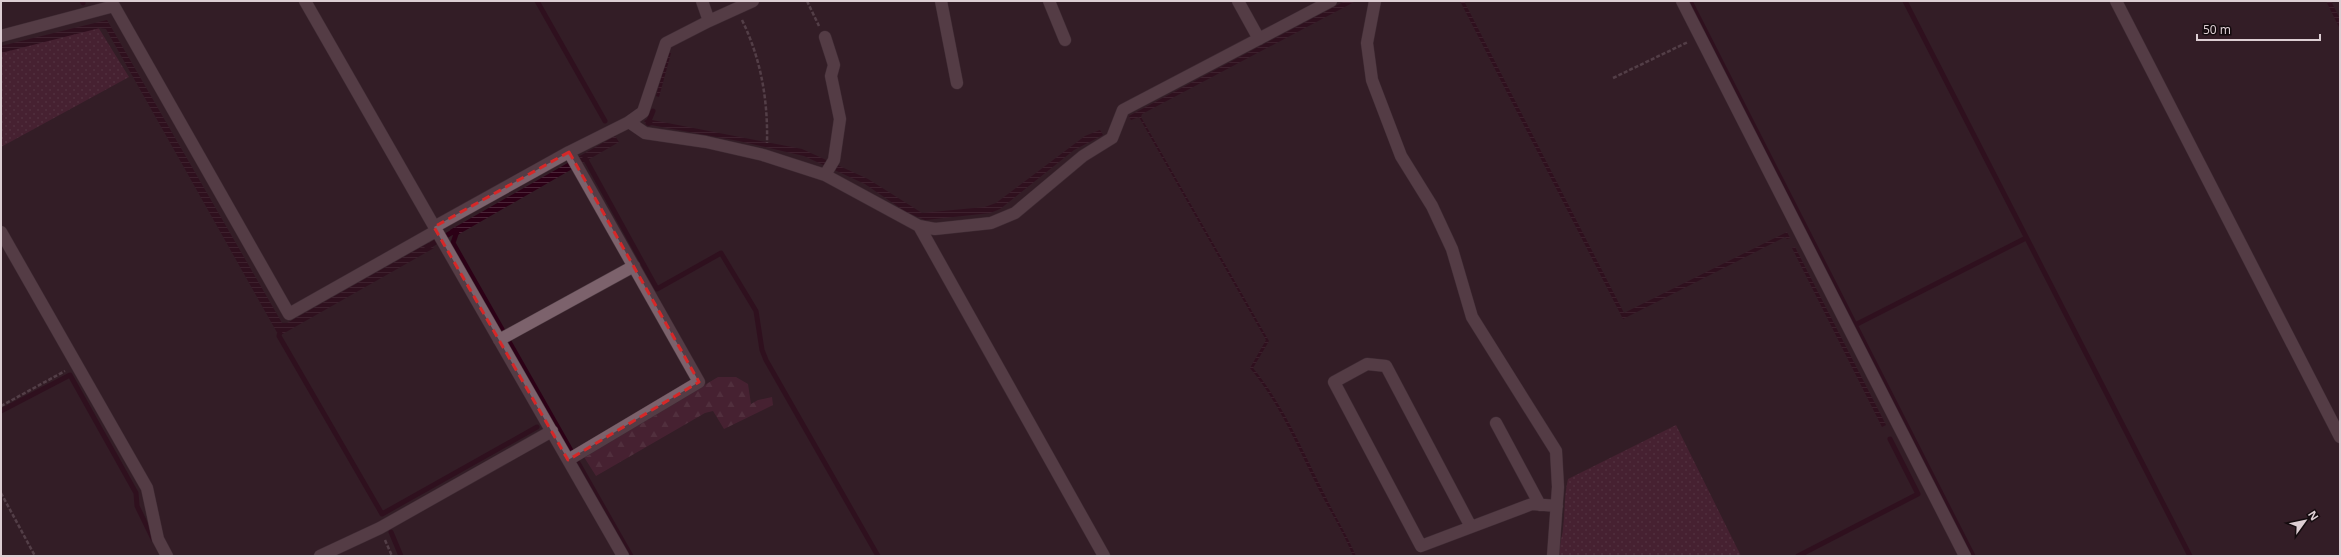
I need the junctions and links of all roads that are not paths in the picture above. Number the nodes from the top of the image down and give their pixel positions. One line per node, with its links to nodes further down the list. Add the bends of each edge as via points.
1 (305, 1): 21 (street)
2 (702, 1): 11 (street)
3 (753, 1): 11 (street)
4 (941, 1): 16 (street)
5 (1238, 1): 14 (street)
6 (1331, 1): 14 (street)
7 (1375, 1): 30 (street, via 1367,43 1372,80 1401,156 1432,206 1452,250 1472,317 1556,451)
8 (1682, 1): 37 (street)
9 (2116, 1): 27 (street)
10 (1049, 2): 15 (street)
11 (709, 21): 17 (street, via 666,43 643,112)
12 (1, 36): 21 (street, via 114,6 289,314)
13 (825, 37): 19 (street, via 834,66 831,76 840,119 834,160)
14 (1258, 39): 20 (street, via 1123,110 1112,138 1083,156 1015,213 991,223 935,229)
15 (1065, 40)
16 (957, 83)
17 (629, 122): 18 (street); 19 (street, via 645,133 706,142 767,156)
18 (569, 152): 21 (street); 23 (street)
19 (825, 175): 20 (street)
20 (919, 226): 35 (street)
21 (435, 229): 24 (street)
22 (1, 232): 32 (street, via 147,488 158,539)
23 (634, 266): 24 (street); 28 (street, via 699,382)
24 (499, 340): 26 (street)
25 (1496, 423): 29 (street)
26 (552, 431): 28 (street); 33 (street, via 380,528)
27 (2340, 437)
28 (568, 460): 34 (street)
29 (1540, 505): 30 (street); 31 (street, via 1532,504)
30 (1557, 506): 36 (street)
31 (1472, 527): 31 (street, via 1421,546 1334,382 1367,364 1386,366)
32 (167, 556)
33 (320, 556)
34 (623, 556)
35 (1104, 556)
36 (1552, 556)
37 (1965, 556)

